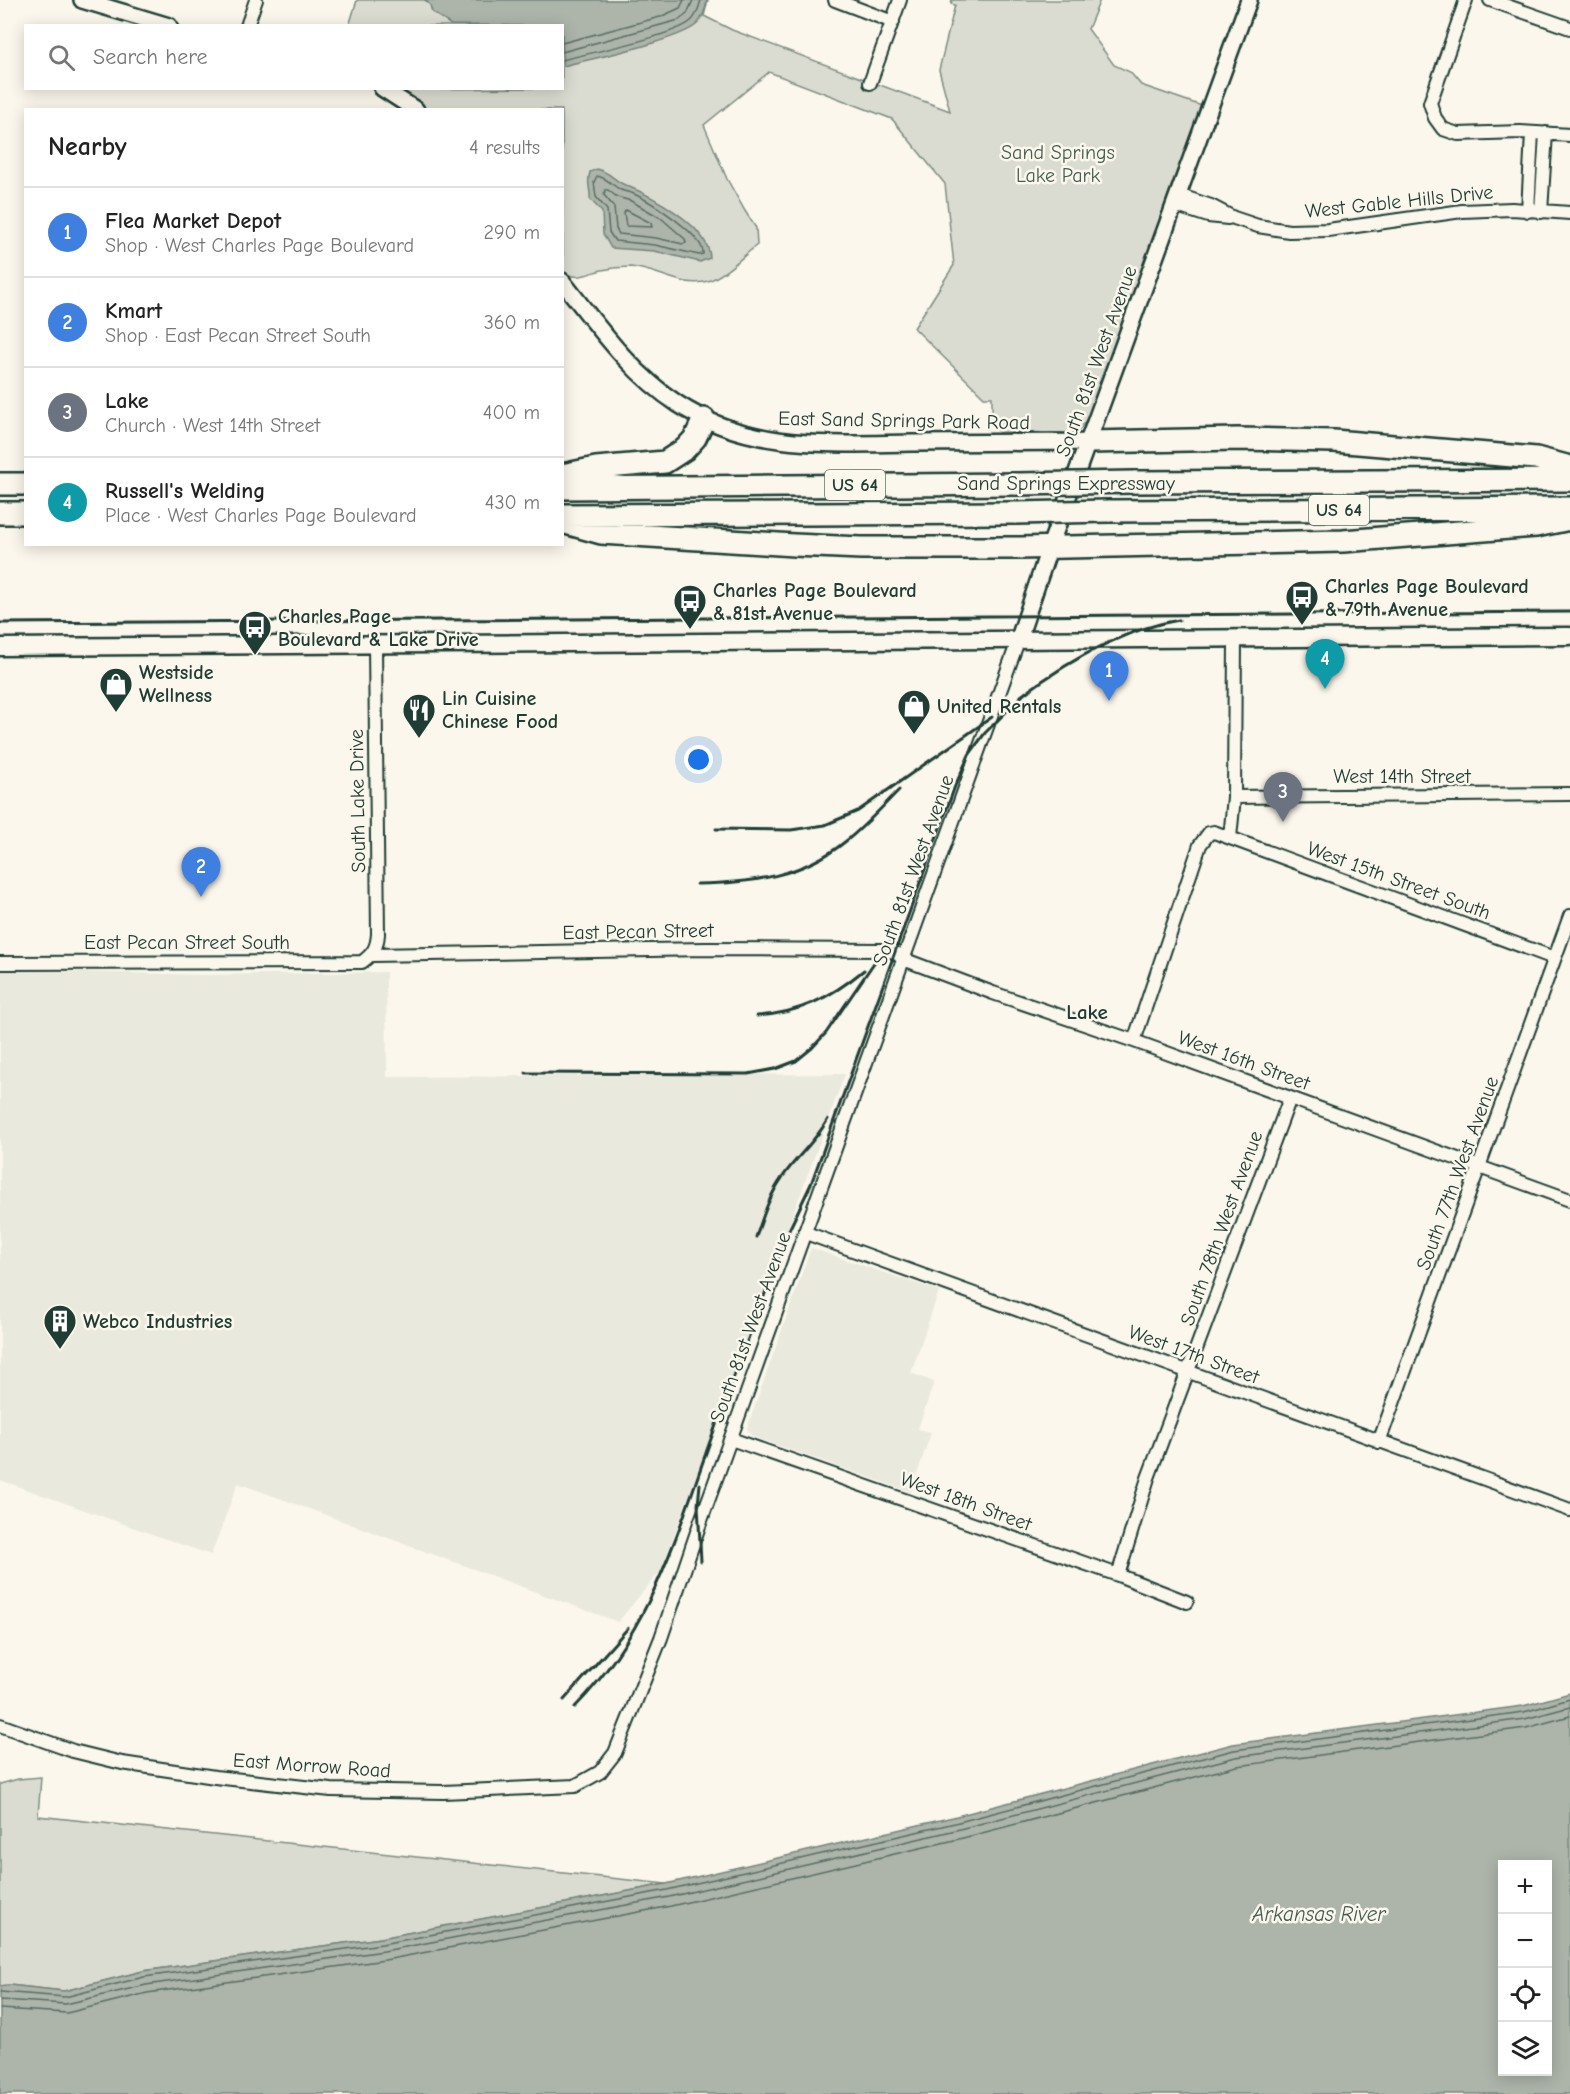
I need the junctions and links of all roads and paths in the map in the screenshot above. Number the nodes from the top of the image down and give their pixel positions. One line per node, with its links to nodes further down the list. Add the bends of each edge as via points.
1 (82, 0): 9 (street)
2 (256, 0): 10 (street)
3 (835, 0): 8 (street)
4 (900, 0): 8 (street)
5 (1249, 0): 18 (street, South 81st West Avenue)
6 (1466, 0): 15 (street, via 1430,103 1435,118 1443,129 1458,134)
7 (1490, 0): 11 (street)
8 (893, 22): 12 (street)
9 (162, 24)
10 (249, 24)
11 (1570, 28)
12 (870, 83)
13 (385, 90): 14 (street)
14 (413, 108)
15 (1526, 132): 16 (street); 19 (street)
16 (1546, 134): 17 (street); 20 (street)
17 (1566, 135)
18 (1176, 200): 19 (street, West Gable Hills Drive, via 1210,206 1258,226 1307,232 1462,211); 24 (street, South 81st West Avenue)
19 (1528, 211): 20 (street, West Gable Hills Drive)
20 (1541, 212): 21 (street, West Gable Hills Drive)
21 (1570, 213)
22 (564, 283): 23 (street, East Sand Springs Park Road, via 636,370 678,404)
23 (704, 419): 24 (street, East Sand Springs Park Road, via 738,432 793,443); 26 (highway, via 685,449 665,462)
24 (1090, 442): 25 (highway, via 1334,441 1536,458); 37 (street, South 81st West Avenue)
25 (1570, 467)
26 (564, 475)
27 (1570, 480): 30 (highway, Sand Springs Expressway / US 64, bridge)
28 (0, 484): 29 (highway)
29 (24, 484)
30 (564, 488)
31 (1570, 508): 34 (highway, Sand Springs Expressway / US 64, bridge)
32 (0, 513): 33 (highway)
33 (24, 513)
34 (564, 515)
35 (1570, 519): 37 (highway, via 1536,526 1343,541)
36 (564, 523): 37 (highway, via 601,533 794,545)
37 (1050, 546): 40 (street, South 81st West Avenue)
38 (1570, 636): 39 (main road)
39 (1235, 639): 40 (main road); 44 (street)
40 (1018, 641): 41 (main road); 49 (street, South 81st West Avenue)
41 (375, 645): 42 (main road); 47 (street, South Lake Drive, via 378,946)
42 (0, 647)
43 (1570, 795): 44 (street, West 14th Street)
44 (1234, 797): 45 (street)
45 (1230, 838): 48 (street, West 15th Street South); 51 (street, via 1209,833 1200,845)
46 (1570, 916): 48 (street, South 77th West Avenue)
47 (372, 955): 49 (street, East Pecan Street, via 884,950); 50 (street, East Pecan Street South, via 362,962)
48 (1554, 958): 53 (street, South 77th West Avenue)
49 (903, 959): 51 (street, West 16th Street); 55 (street, South 81st West Avenue)
50 (0, 963)
51 (1134, 1041): 52 (street, West 16th Street)
52 (1290, 1098): 53 (street, West 16th Street); 56 (street, South 78th West Avenue)
53 (1480, 1168): 54 (street, West 16th Street); 58 (street, South 77th West Avenue)
54 (1570, 1200)
55 (806, 1233): 56 (street, West 17th Street); 57 (street, South 81st West Avenue)
56 (1189, 1372): 58 (street, West 17th Street); 60 (street, South 78th West Avenue, via 1148,1478)
57 (731, 1439): 60 (street, West 18th Street); 63 (street, South 81st West Avenue, via 661,1638)
58 (1379, 1442): 59 (street, West 17th Street)
59 (1570, 1510)
60 (1118, 1575): 61 (street, West 18th Street)
61 (1187, 1602)
62 (0, 1725): 63 (street, East Morrow Road, via 73,1751 123,1763 331,1790 443,1792 575,1786 600,1772)
63 (615, 1753)

